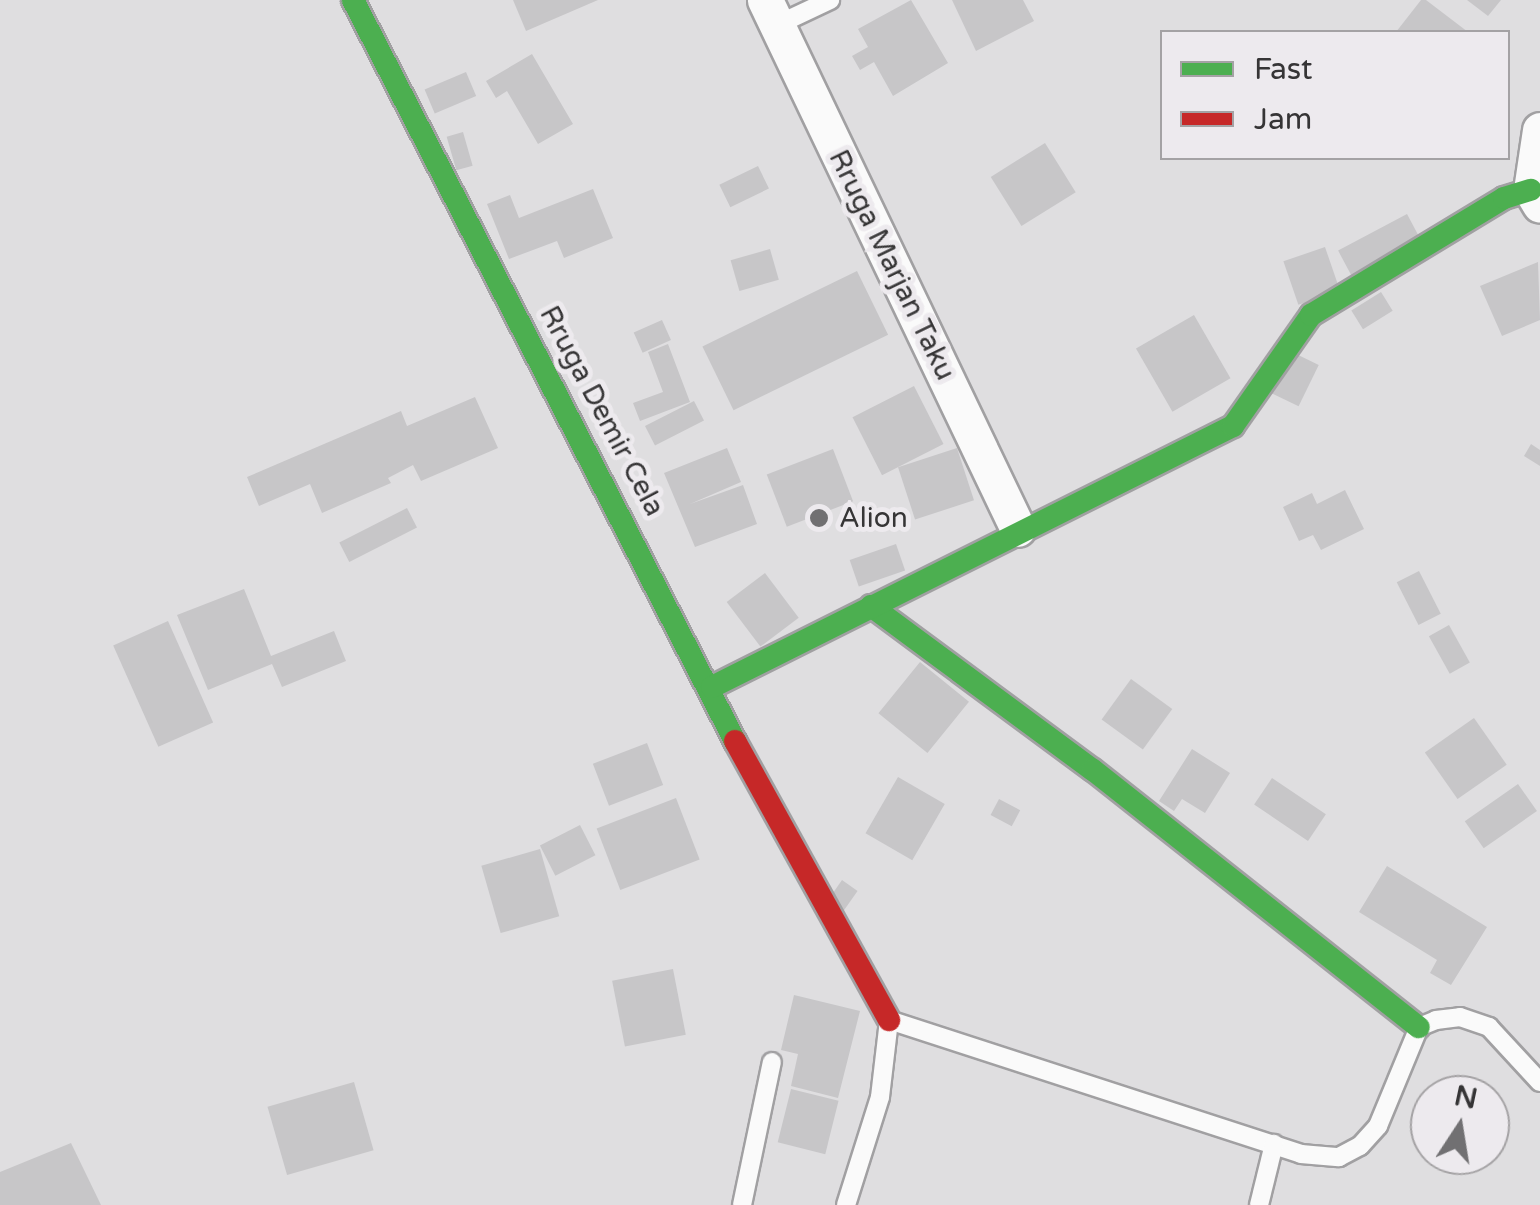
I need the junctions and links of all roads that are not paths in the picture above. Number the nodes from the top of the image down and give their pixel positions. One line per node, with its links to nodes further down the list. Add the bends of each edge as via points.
1 (353, 0): 8 (street, Rruga Demir Cela)
2 (830, 0): 3 (lane)
3 (771, 12): 6 (street, Rruga Marjan Taku)
4 (1540, 130): 5 (street)
5 (1535, 197): 6 (street, via 1504,198 1310,316 1233,426)
6 (1018, 529): 7 (street)
7 (871, 606): 8 (street); 10 (street, via 1093,770)
8 (712, 687): 9 (street, Rruga Demir Cela, via 792,852)
9 (888, 1020): 13 (lane); 15 (lane, via 880,1097)
10 (1418, 1027): 12 (lane, via 1460,1016 1490,1027); 13 (lane, via 1378,1126 1360,1146 1339,1157)
11 (772, 1062): 14 (lane)
12 (1540, 1082)
13 (1274, 1144): 16 (lane)
14 (742, 1205)
15 (846, 1205)
16 (1259, 1205)

